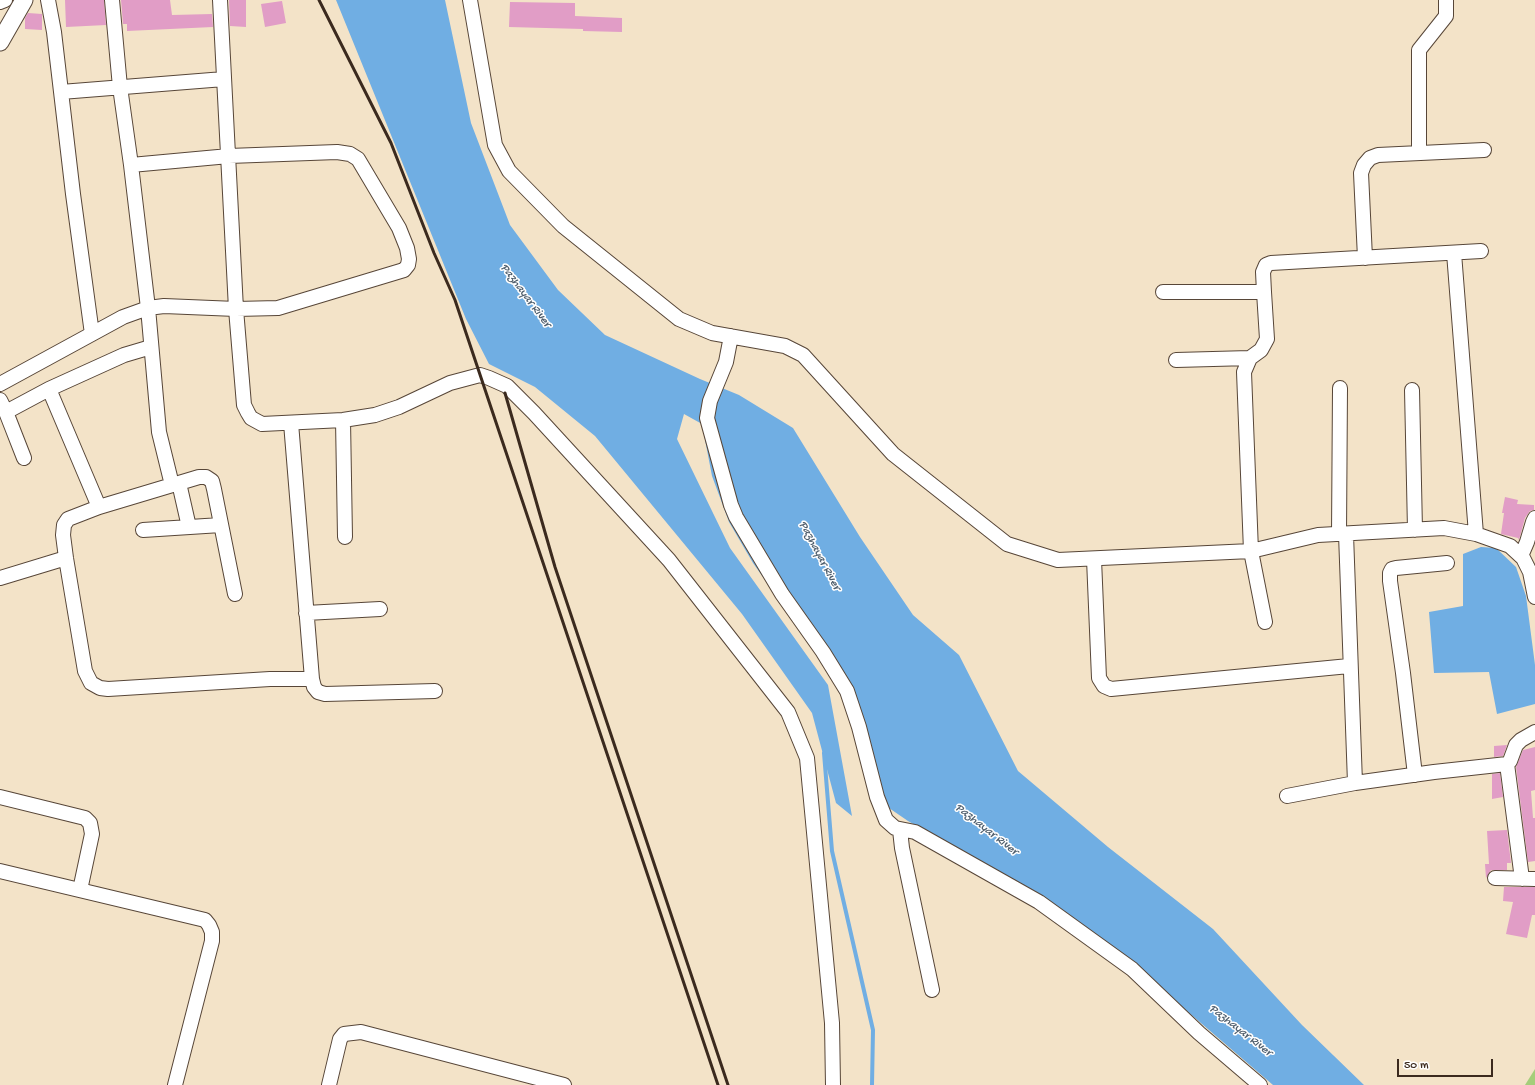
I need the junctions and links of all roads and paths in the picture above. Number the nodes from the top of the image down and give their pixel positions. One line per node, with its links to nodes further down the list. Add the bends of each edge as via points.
1 (5, 0): 8 (street)
2 (24, 0): 9 (main road)
3 (48, 0): 12 (street)
4 (112, 0): 11 (street)
5 (220, 0): 10 (street)
6 (470, 0): 25 (street, via 495,145 508,170 563,226 679,319 712,333)
7 (1446, 0): 14 (street, via 1446,16 1419,50)
8 (0, 2)
9 (2, 33)
10 (224, 79): 11 (street); 15 (street)
11 (120, 87): 12 (street); 16 (street)
12 (61, 92): 24 (street)
13 (1484, 150): 14 (street)
14 (1419, 153): 19 (street, via 1378,155 1370,158 1364,165 1361,173)
15 (229, 156): 16 (street); 23 (street); 23 (street, via 337,152 355,155 399,228 409,259 404,270 278,308)
16 (131, 165): 22 (street)
17 (1481, 251): 18 (street)
18 (1454, 253): 19 (street); 45 (street)
19 (1365, 258): 21 (street, via 1271,263 1266,265 1263,272)
20 (1163, 292): 21 (street)
21 (1264, 292): 27 (street, via 1267,339 1261,350)
22 (148, 308): 23 (street, via 164,306); 24 (street, via 123,317); 26 (street)
23 (236, 309): 35 (street, via 244,404 248,413 262,424)
24 (92, 334): 29 (street)
25 (731, 336): 50 (street, via 785,346 803,355 894,454 1007,544 1058,560); 67 (street, via 726,362 710,401 707,418 731,505 782,594 847,691 860,728 882,811 890,825)
26 (151, 347): 31 (street, via 124,355); 37 (street, via 159,432)
27 (1250, 358): 28 (street); 47 (street, via 1244,372)
28 (1176, 360)
29 (0, 384)
30 (1340, 388): 44 (street)
31 (49, 390): 33 (street); 38 (street)
32 (1412, 390): 43 (street)
33 (3, 406): 36 (street)
34 (343, 420): 35 (street); 46 (street); 76 (street, via 375,415 399,407 450,383 480,376 507,386 669,560 788,712 807,758 832,1023)
35 (291, 423): 56 (street)
36 (24, 458)
37 (175, 484): 38 (street); 40 (street, via 199,477 206,477 212,481); 41 (street)
38 (100, 507): 49 (street, via 68,519 63,535)
39 (1535, 518): 48 (street)
40 (221, 525): 41 (street); 53 (street)
41 (189, 527): 42 (street)
42 (143, 530)
43 (1415, 530): 44 (street); 45 (street, via 1444,528)
44 (1343, 534): 47 (street, via 1318,536); 58 (street)
45 (1476, 534): 48 (street, via 1510,546)
46 (345, 537)
47 (1251, 551): 50 (street); 57 (street)
48 (1521, 556): 54 (street, via 1530,572)
49 (66, 558): 52 (street); 59 (street, via 85,672 91,683 100,688)
50 (1094, 559): 58 (street, via 1099,678 1104,686 1111,689)
51 (1447, 563): 63 (street, via 1396,568 1390,573)
52 (0, 578)
53 (235, 594)
54 (1535, 597)
55 (380, 609): 56 (street)
56 (306, 613): 59 (street)
57 (1265, 622)
58 (1350, 666): 64 (street)
59 (312, 679): 60 (street, via 318,692 325,694)
60 (435, 691)
61 (1535, 732): 62 (street, via 1516,745)
62 (1507, 764): 63 (street); 70 (street)
63 (1415, 775): 64 (street)
64 (1355, 783): 65 (street)
65 (1287, 796)
66 (0, 797): 71 (street, via 85,818 90,823 92,834)
67 (900, 830): 72 (street); 77 (street, via 916,832 1045,906 1132,968 1198,1033)
68 (0, 871): 71 (street)
69 (1494, 878): 70 (street)
70 (1528, 879)
71 (80, 890): 73 (street, via 204,920 209,925 212,941)
72 (932, 990)
73 (175, 1085)
74 (328, 1085): 75 (street, via 340,1039 344,1034 360,1032)
75 (564, 1085)
76 (833, 1085)
77 (1260, 1085)

